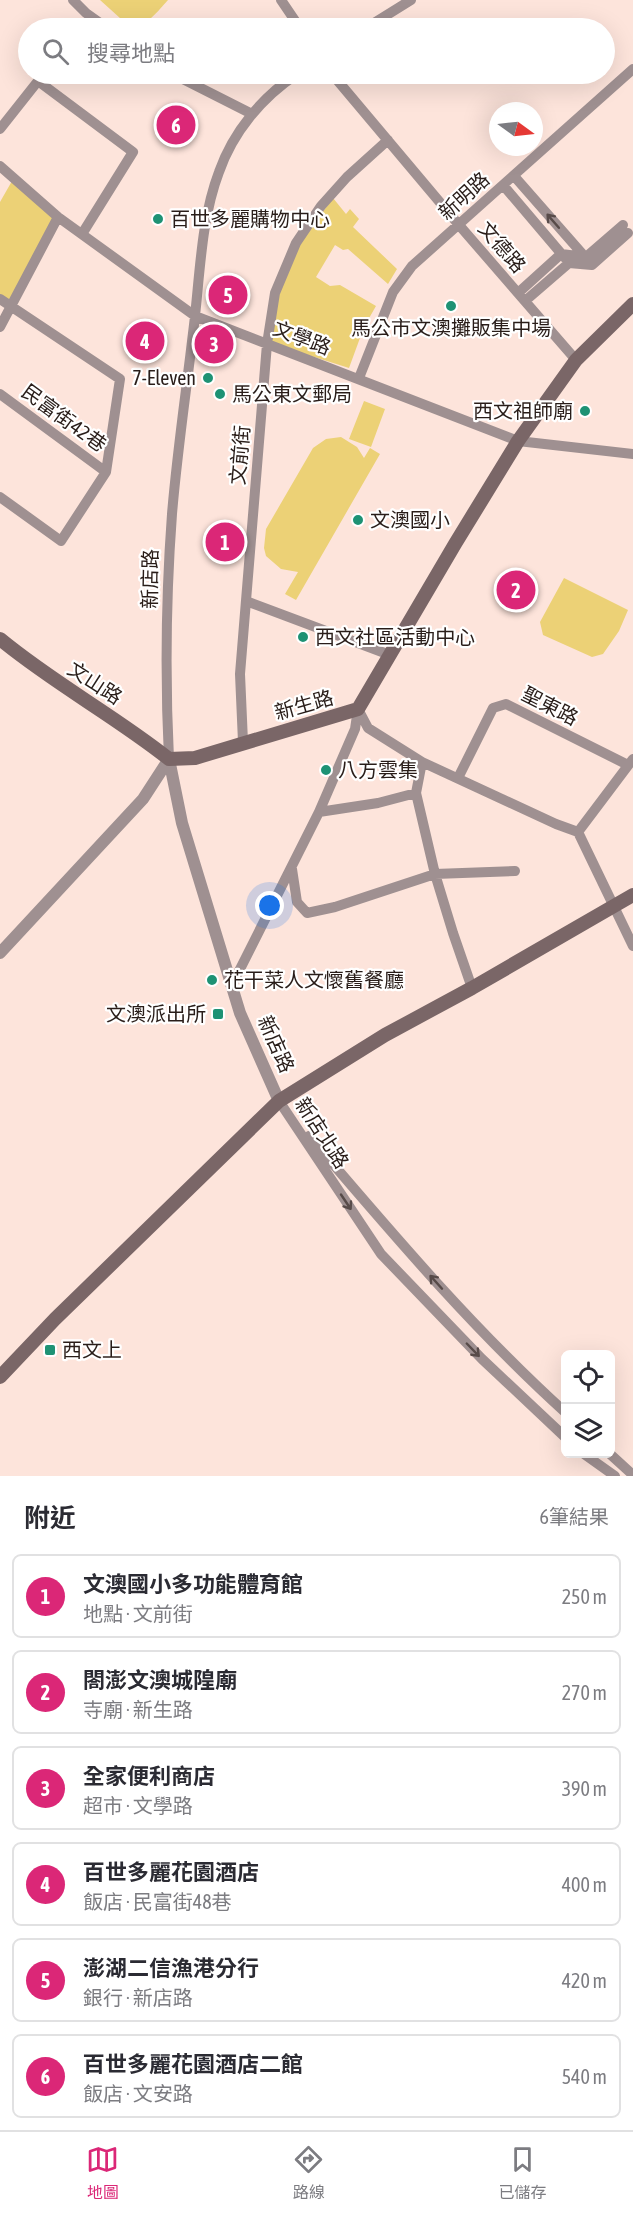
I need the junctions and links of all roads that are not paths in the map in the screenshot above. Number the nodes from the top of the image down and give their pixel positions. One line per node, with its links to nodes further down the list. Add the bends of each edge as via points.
1 (73, 0): 4 (street)
2 (411, 0): 6 (street)
3 (283, 1): 5 (street)
4 (93, 18)
5 (294, 18)
6 (382, 18)
7 (633, 69): 17 (street, 新明路)
8 (36, 84): 14 (street)
9 (42, 84): 22 (street, via 133,152)
10 (193, 84): 13 (street)
11 (284, 84): 13 (street, 新店路)
12 (340, 84): 15 (street, 文德路)
13 (252, 114): 30 (street, 新店路, via 234,139 219,172 206,228)
14 (0, 129)
15 (388, 140): 20 (street, 文德路); 32 (street, 文前街, via 321,206 296,243 276,293)
16 (0, 166): 19 (street, 文學路)
17 (514, 176): 18 (street, 新明路); 24 (street, one-way to 17)
18 (503, 186): 20 (street, 新明路); 23 (street)
19 (58, 217): 22 (street, 文學路); 29 (street)
20 (459, 225): 26 (street, 文德路); 34 (street, 新明路, via 412,266 393,292)
21 (626, 229): 24 (street)
22 (82, 234): 30 (street, 文學路)
23 (561, 254): 24 (street); 25 (street); 26 (street)
24 (589, 261): 25 (street)
25 (569, 263): 26 (street)
26 (521, 297): 33 (street, 文德路)
27 (0, 299): 29 (street)
28 (633, 304): 33 (main road, 新生路)
29 (12, 307): 31 (street); 38 (street, via 120,379)
30 (195, 315): 32 (street, 文學路); 45 (street, 新店路, via 170,540 166,675)
31 (0, 327)
32 (267, 344): 34 (street, 文學路); 40 (street, 文前街)
33 (576, 360): 36 (main road, 新生路)
34 (359, 378): 36 (street, 文學路)
35 (0, 394): 38 (street, 民富街42巷)
36 (518, 441): 37 (street, 文學路); 42 (main road, 新生路)
37 (633, 454)
38 (106, 472): 39 (street, via 61,541)
39 (0, 497)
40 (246, 601): 42 (street); 44 (street, 文前街, via 240,674)
41 (0, 639): 45 (main road, 文山路)
42 (390, 655): 43 (main road, 新生路)
43 (358, 709): 44 (main road, 新生路); 46 (street, via 368,728); 50 (street, via 355,729)
44 (243, 742): 45 (main road, 新生路, via 195,758)
45 (169, 759): 58 (street, via 143,798); 59 (street, 新店路, via 182,823)
46 (422, 762): 48 (street); 49 (street)
47 (631, 762): 48 (street, 聖東路, via 506,704 493,708); 51 (street)
48 (458, 778): 51 (street)
49 (416, 793): 50 (street); 54 (street)
50 (320, 812): 52 (street)
51 (578, 832): 56 (street)
52 (292, 869): 54 (street, via 297,902 308,913); 59 (street)
53 (515, 871): 54 (street)
54 (435, 874): 60 (street)
55 (633, 895): 56 (main road)
56 (615, 905): 57 (street); 60 (main road)
57 (633, 946)
58 (2, 948)
59 (232, 985): 61 (street, 新店路, via 240,1013)
60 (472, 988): 61 (main road, via 385,1035)
61 (279, 1101): 62 (main road); 63 (street, 新店北路, one-way to 61, via 495,1347); 64 (street, 新店北路, one-way to 64, via 381,1254 482,1359)
62 (0, 1377)
63 (561, 1408)
64 (561, 1433)
65 (590, 1458): 68 (street)
66 (614, 1458): 67 (street)
67 (633, 1475)
68 (615, 1476)

